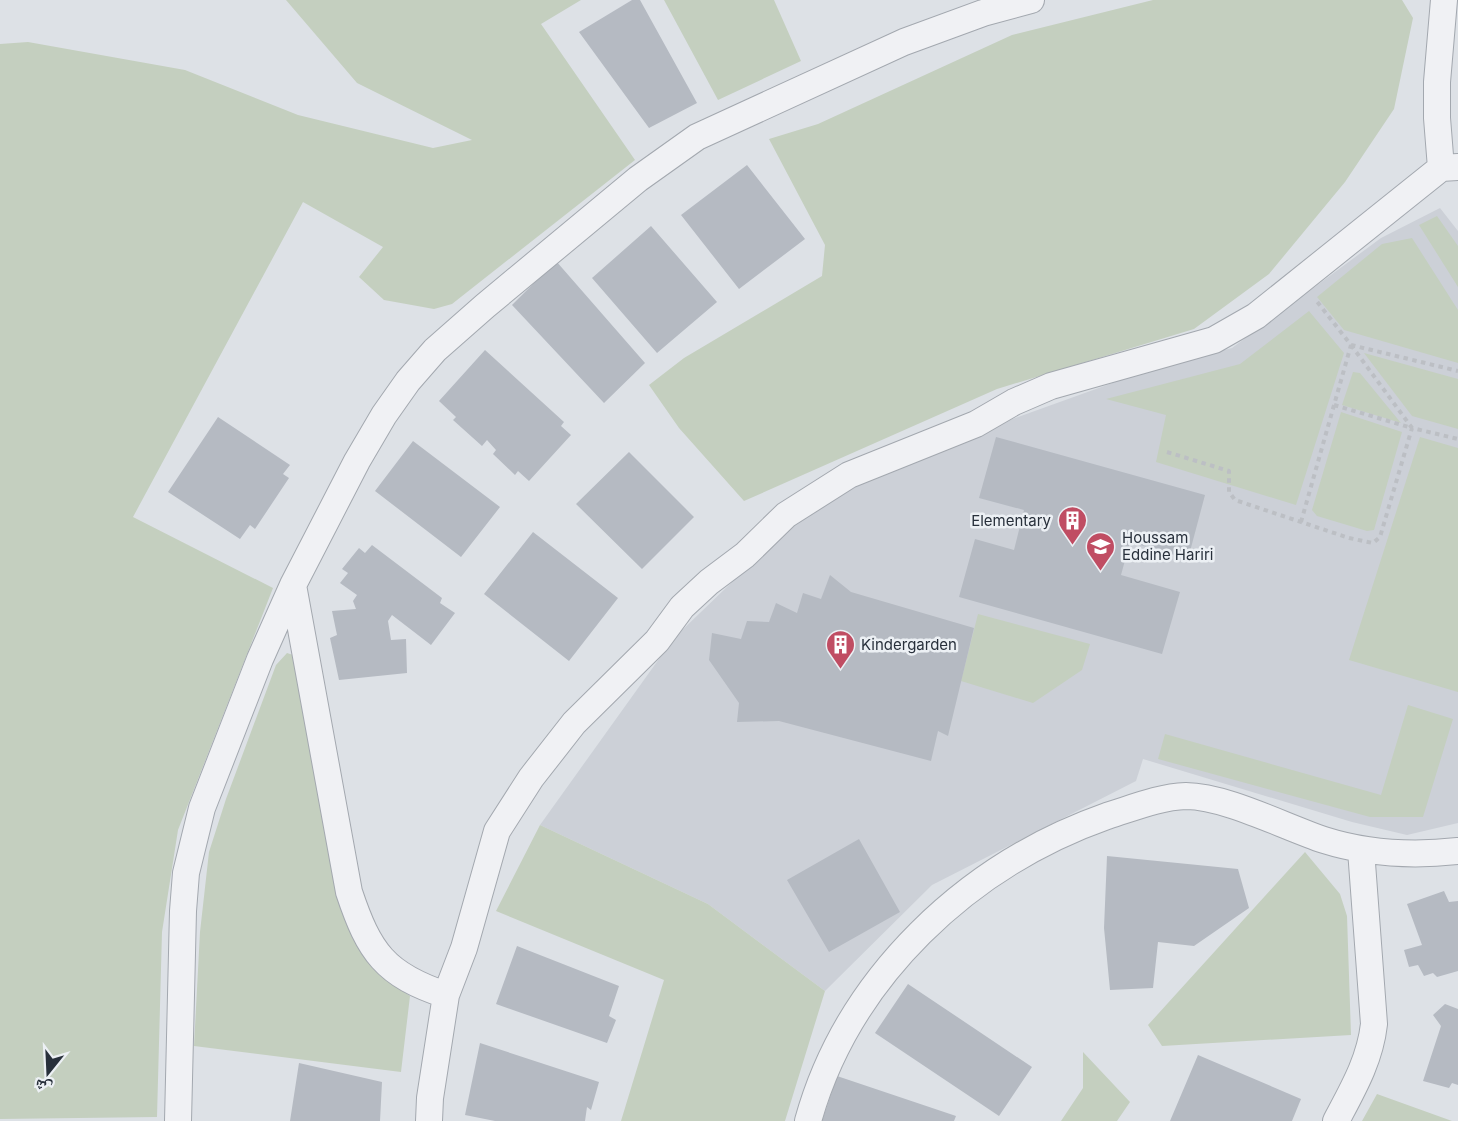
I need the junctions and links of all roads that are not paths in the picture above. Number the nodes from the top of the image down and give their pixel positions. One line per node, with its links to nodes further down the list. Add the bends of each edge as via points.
1 (1031, 0): 4 (street, via 983,12 893,47 697,137 638,179 435,350 408,381 357,461)
2 (1444, 0): 3 (street, via 1437,118)
3 (1449, 168): 7 (street, via 1256,316 1214,340 1051,386 976,424 849,476 786,515 682,607 657,641 574,723 531,777 497,831 464,948)
4 (293, 585): 7 (street, via 349,892 359,921 373,948 396,973); 8 (street, via 202,808 186,873)
5 (1360, 850): 6 (street, via 1430,854); 10 (street, via 1237,808 1187,796 1148,802 1058,836 985,878 919,934 890,965 849,1022 822,1078); 11 (street, via 1374,1024 1366,1060)
6 (1458, 850)
7 (446, 995): 9 (street)
8 (178, 1121)
9 (429, 1121)
10 (808, 1121)
11 (1336, 1121)

